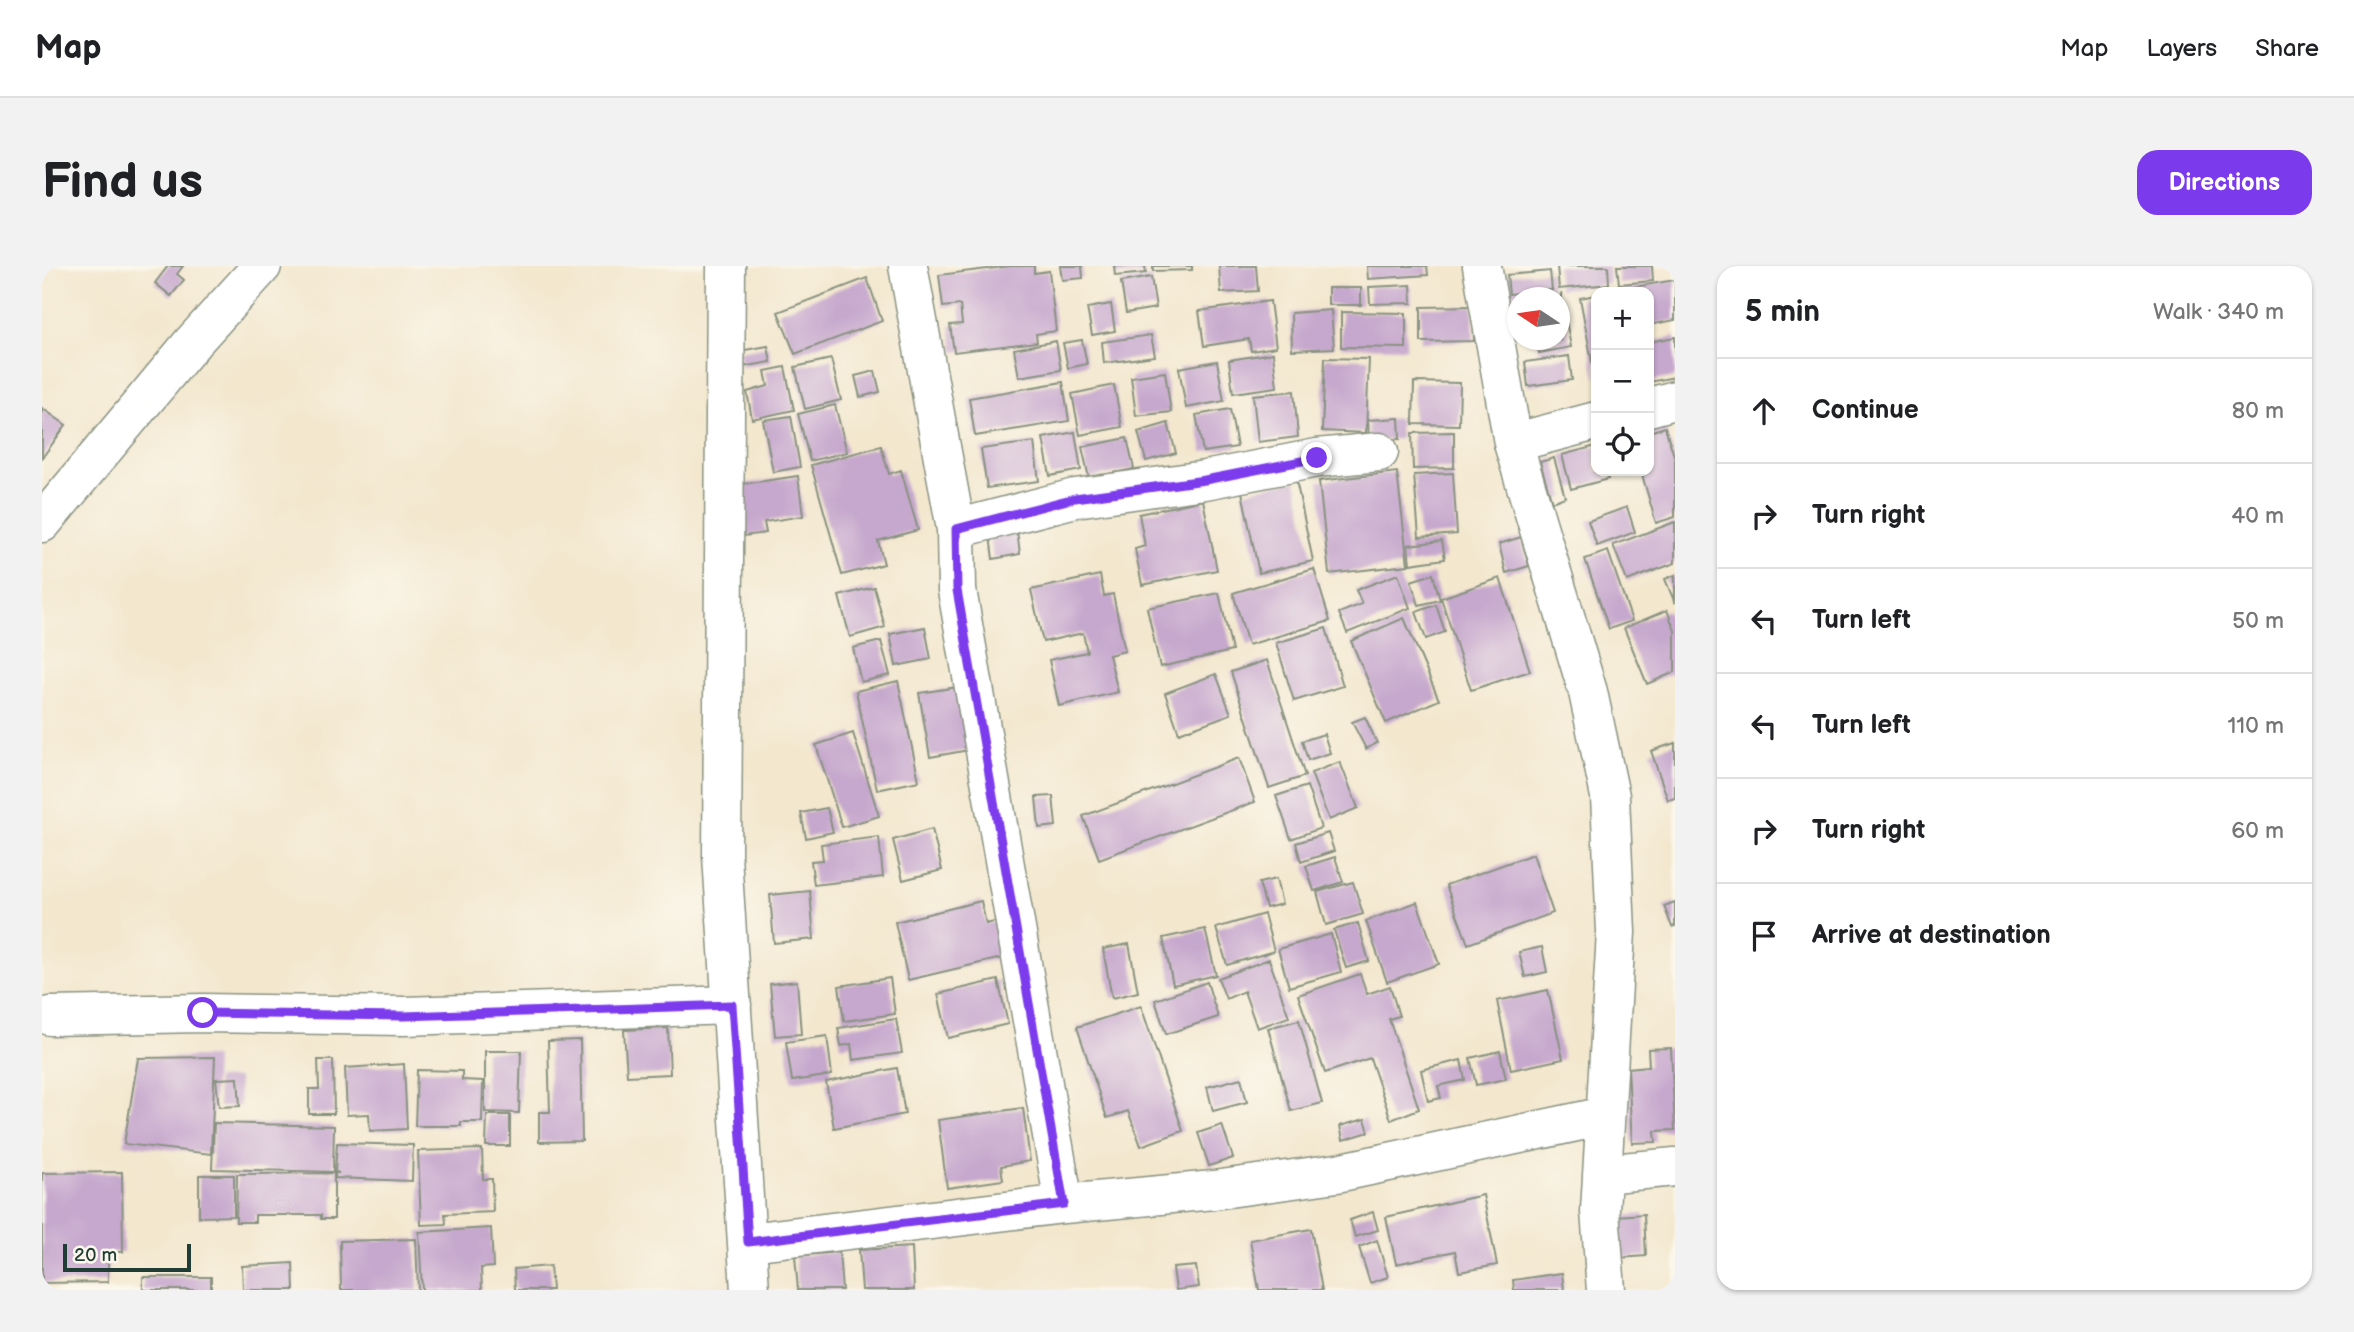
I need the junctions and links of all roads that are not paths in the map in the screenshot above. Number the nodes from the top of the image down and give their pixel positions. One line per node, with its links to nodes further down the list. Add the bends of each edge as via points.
1 (262, 266): 10 (street, via 192,342)
2 (726, 266): 12 (street, via 722,856)
3 (908, 266): 11 (street)
4 (1482, 266): 8 (street)
5 (1675, 400): 6 (street)
6 (1654, 406)
7 (1591, 422): 8 (street)
8 (1513, 443): 14 (street, via 1588,692 1610,796 1616,932)
9 (1379, 452): 11 (street, via 1075,498)
10 (42, 523)
11 (956, 529): 17 (street, via 957,590)
12 (732, 1005): 13 (street, via 404,1016); 18 (street)
13 (50, 1016)
14 (1605, 1116): 16 (street); 17 (street, via 1337,1173)
15 (1675, 1167): 16 (street)
16 (1602, 1174): 20 (street)
17 (1064, 1204): 18 (street)
18 (748, 1242): 19 (street)
19 (750, 1290)
20 (1606, 1290)

